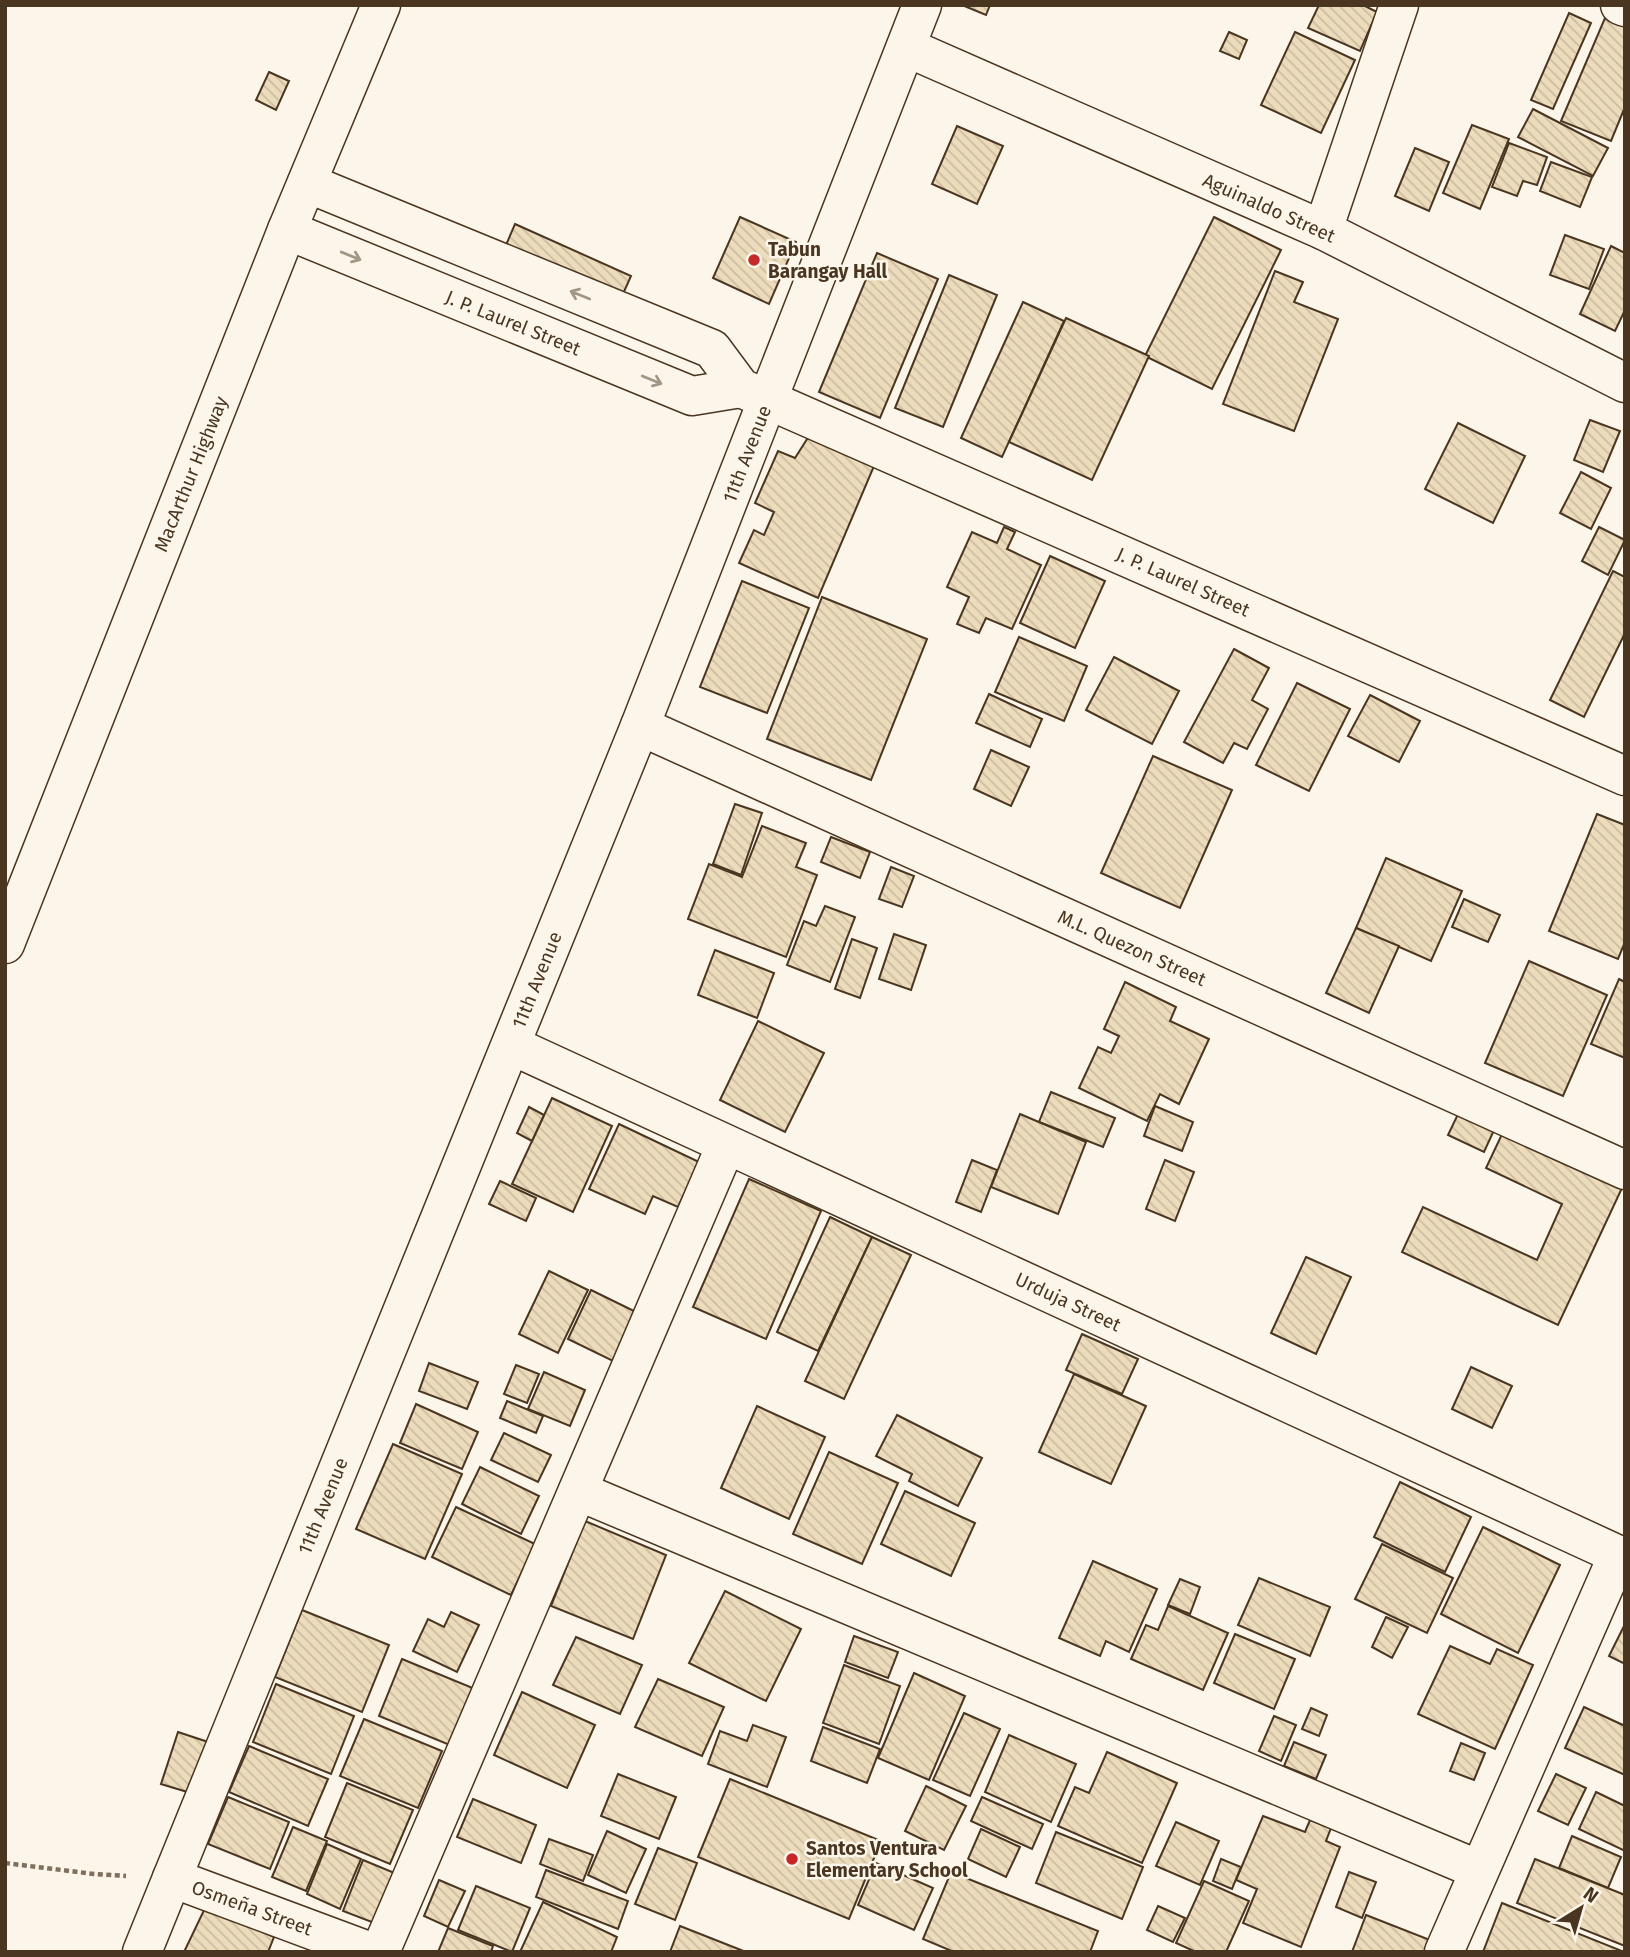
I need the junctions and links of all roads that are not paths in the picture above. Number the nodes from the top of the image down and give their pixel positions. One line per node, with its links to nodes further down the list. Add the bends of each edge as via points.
1 (381, 5): 7 (main road, MacArthur Highway)
2 (922, 5): 6 (main road, 11th Avenue)
3 (1399, 5): 9 (main road)
4 (1620, 5): 5 (main road)
5 (1625, 7)
6 (906, 47): 9 (main road, Aguinaldo Street); 15 (main road, 11th Avenue)
7 (307, 183): 8 (main road, MacArthur Highway); 10 (main road, J. P. Laurel Street)
8 (288, 230): 11 (main road, J. P. Laurel Street, one-way to 11); 18 (main road, MacArthur Highway)
9 (1322, 230): 14 (main road, Aguinaldo Street)
10 (482, 254): 11 (main road); 12 (main road, J. P. Laurel Street, one-way to 10)
11 (462, 302): 13 (main road, J. P. Laurel Street)
12 (628, 315): 13 (main road); 15 (main road, J. P. Laurel Street, via 712,349)
13 (609, 362): 15 (main road, J. P. Laurel Street, one-way to 15, via 692,396)
14 (1625, 383)
15 (755, 394): 16 (main road, 11th Avenue); 17 (main road, J. P. Laurel Street)
16 (640, 726): 19 (main road, 11th Avenue); 21 (main road, M.L. Quezon Street)
17 (1625, 776)
18 (5, 944)
19 (511, 1045): 20 (main road, Urduja Street); 25 (main road, 11th Avenue)
20 (726, 1144): 22 (main road); 23 (main road, Urduja Street)
21 (1625, 1170)
22 (578, 1491): 24 (main road); 28 (main road)
23 (1621, 1557): 24 (main road)
24 (1479, 1870): 29 (main road)
25 (172, 1878): 26 (main road, 11th Avenue); 27 (main road, Osmeña Street)
26 (142, 1952)
27 (371, 1952)
28 (380, 1952)
29 (1444, 1952)

